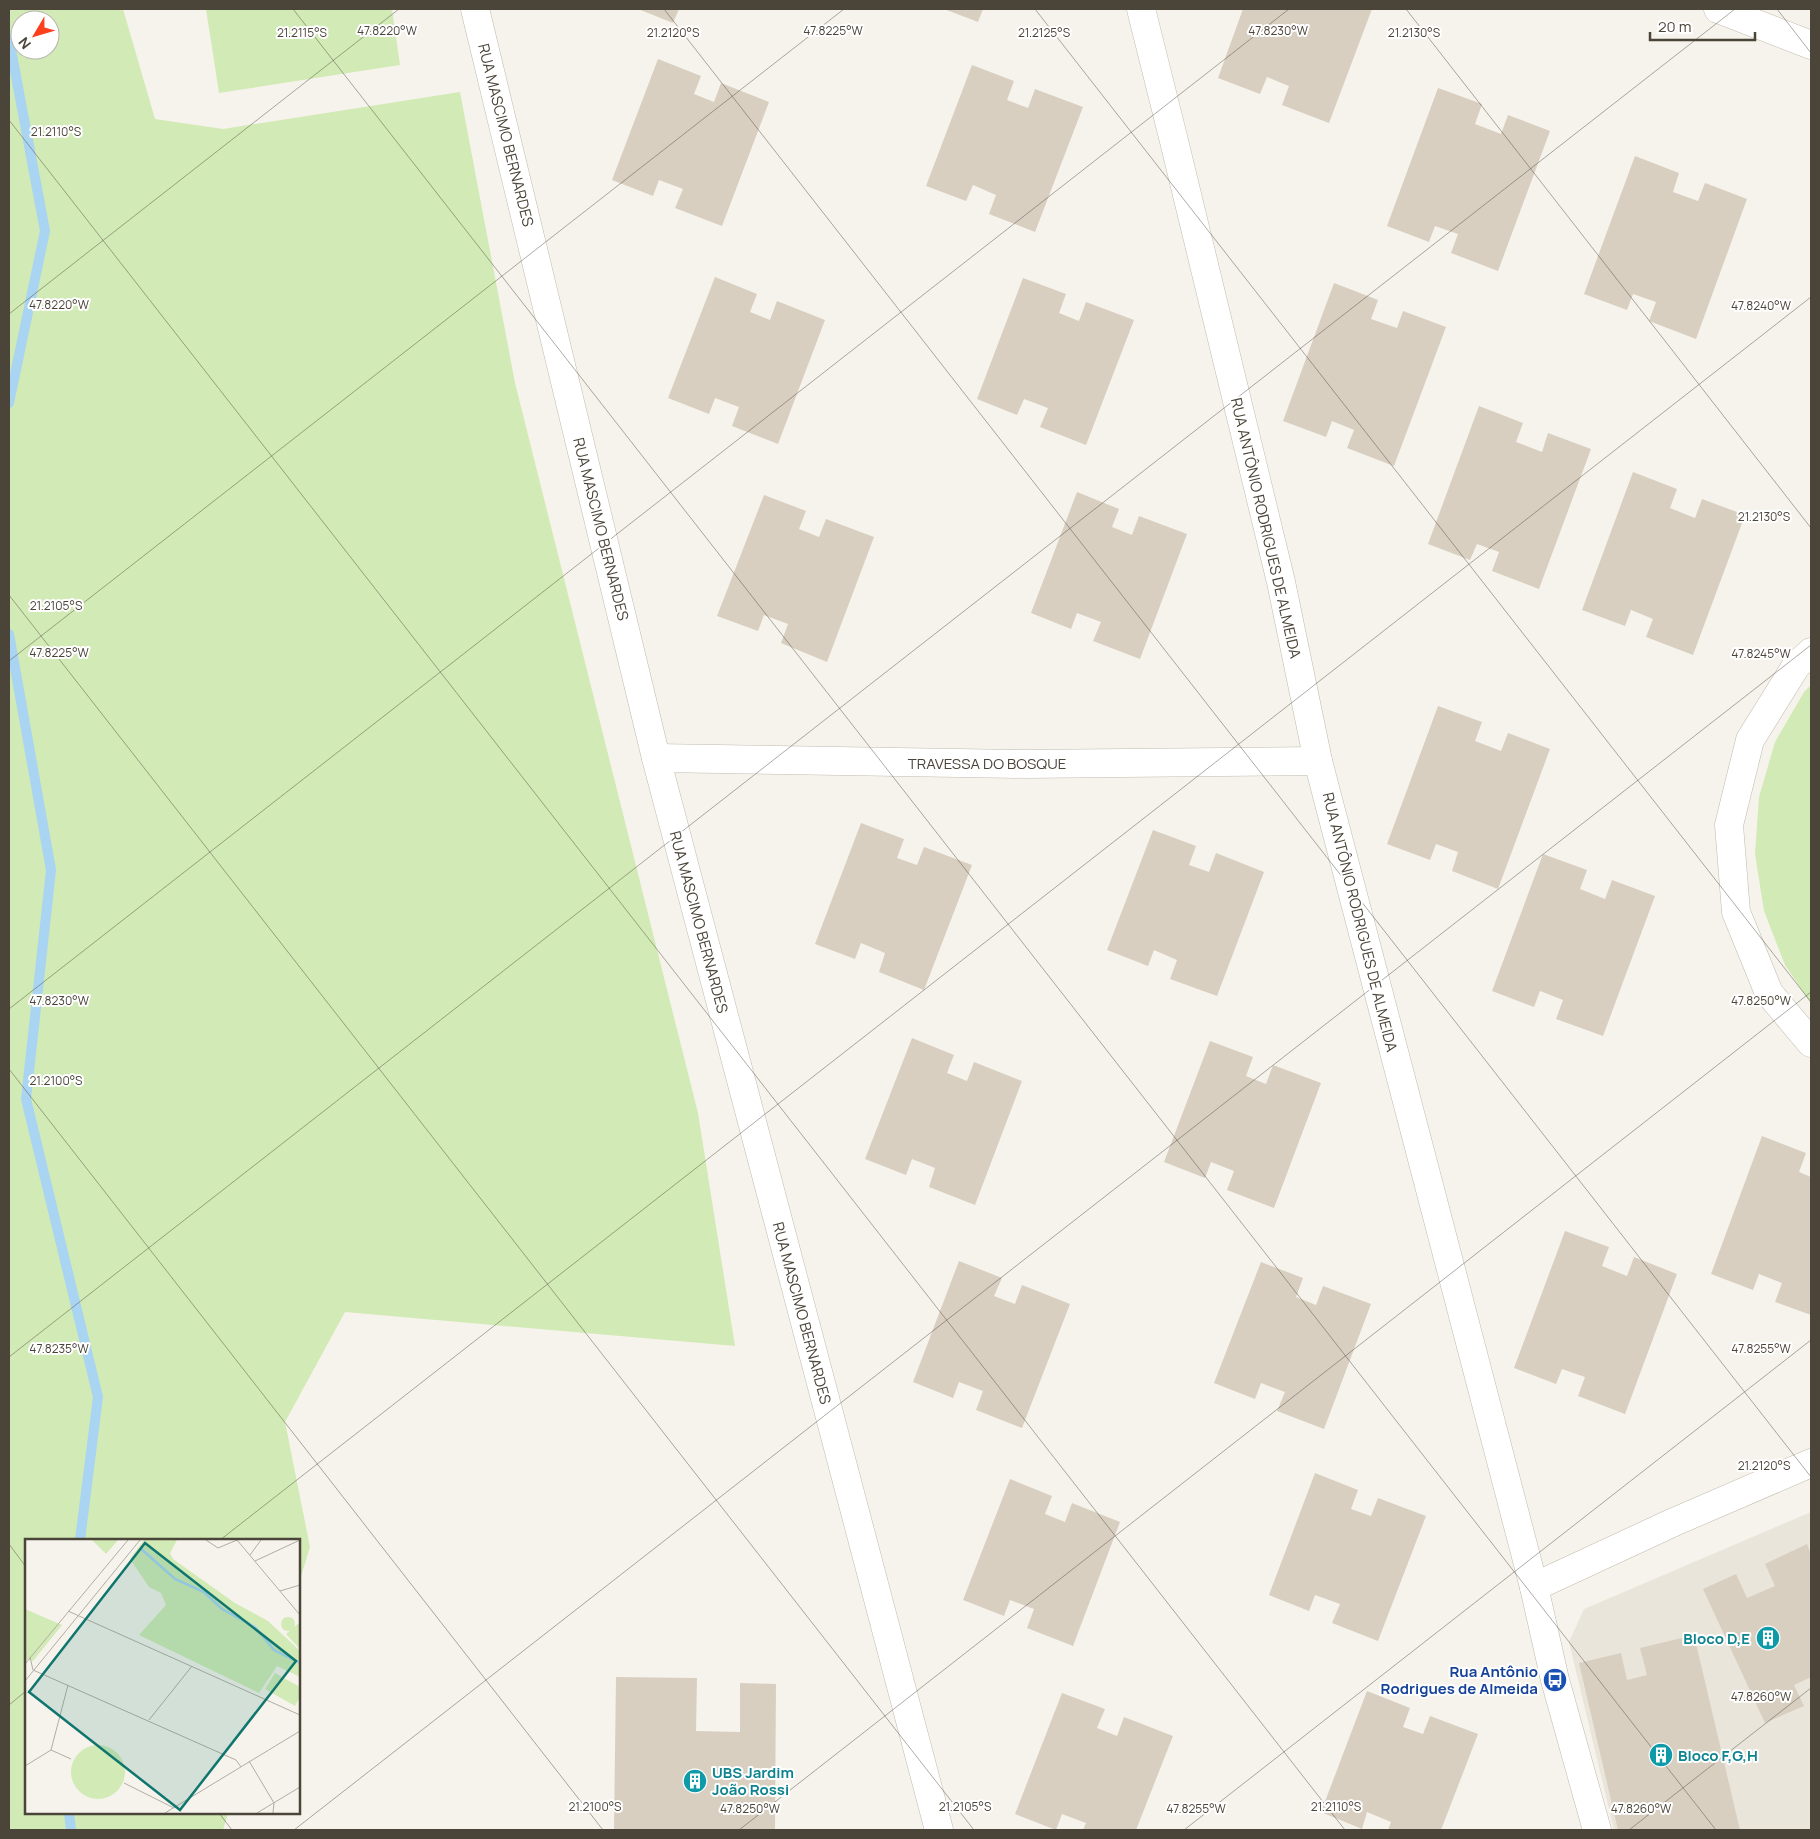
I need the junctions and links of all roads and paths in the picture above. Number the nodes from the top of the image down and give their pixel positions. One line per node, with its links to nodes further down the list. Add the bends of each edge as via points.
1 (475, 9): 6 (street, RUA MASCIMO BERNARDES)
2 (1141, 9): 7 (street, RUA ANTÔNIO RODRIGUES DE ALMEIDA, via 1281,582)
3 (1718, 9): 4 (street)
4 (1811, 45)
5 (1811, 652): 8 (street, via 1796,666 1750,740 1730,825 1736,912 1769,993)
6 (656, 758): 7 (street, TRAVESSA DO BOSQUE, via 1025,764); 11 (street, RUA MASCIMO BERNARDES)
7 (1318, 761): 10 (street, RUA ANTÔNIO RODRIGUES DE ALMEIDA)
8 (1811, 1043)
9 (1811, 1463): 10 (street)
10 (1534, 1587): 12 (street, RUA ANTÔNIO RODRIGUES DE ALMEIDA, via 1555,1680)
11 (939, 1830)
12 (1597, 1830)

